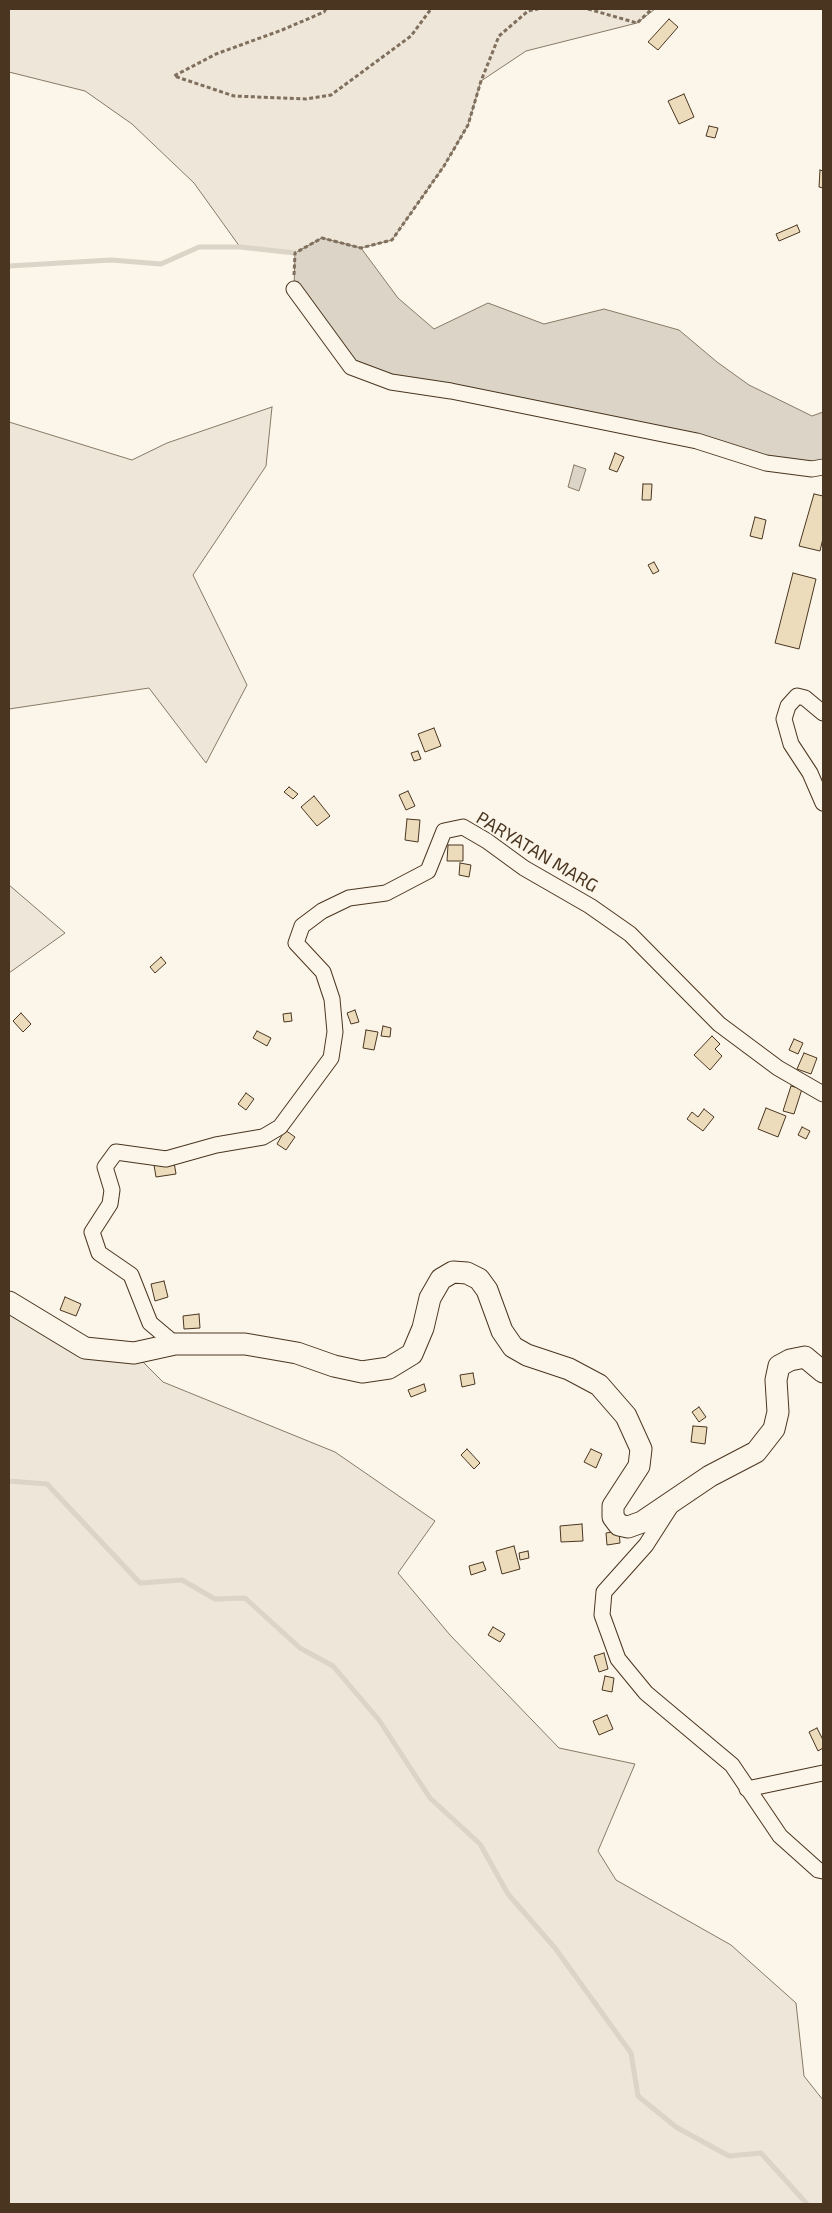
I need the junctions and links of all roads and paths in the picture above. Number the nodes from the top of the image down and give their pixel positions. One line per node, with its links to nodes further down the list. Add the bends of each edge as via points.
1 (326, 9): 2 (path, via 282,30 216,54 174,76 234,96 306,100 331,95 411,36)
2 (431, 9)
3 (538, 9): 6 (path, via 528,11 499,36 480,81 468,125 444,166 392,240 361,248 322,238 295,253)
4 (588, 9): 5 (path, via 637,23)
5 (652, 9)
6 (294, 289): 7 (street, via 351,367 391,382 698,441 766,463 812,469)
7 (823, 467)
8 (823, 713): 9 (street, via 805,698 797,696 788,706 784,719 791,744 810,773)
9 (823, 803)
10 (823, 1094): 12 (street, PARYATAN MARG, via 778,1068 719,1024 630,934 590,906 524,868 463,827 444,831 428,871 386,893 349,898 322,911 302,926 296,943 324,972 332,999 335,1032 330,1058 280,1126 263,1137 216,1145 166,1159 116,1152 105,1167 112,1190 110,1204 92,1232 99,1253 131,1275 150,1323)
11 (9, 1302): 12 (street, via 85,1348 134,1353)
12 (175, 1344): 14 (street, via 245,1344 297,1353 362,1372 389,1368 412,1354 423,1328 430,1298 441,1279 453,1272 467,1273 479,1279 487,1290 502,1331 513,1347 599,1384 626,1416 641,1449 639,1466 613,1506 613,1518 619,1525 628,1527 642,1522)
13 (823, 1372): 14 (street, via 804,1357 780,1366 776,1380 778,1412 767,1440 756,1452 710,1476)
14 (674, 1502): 16 (street, via 646,1545 604,1592 602,1615 618,1659 646,1693 732,1765)
15 (823, 1773): 16 (street)
16 (747, 1789): 17 (street, via 780,1836)
17 (823, 1871)

